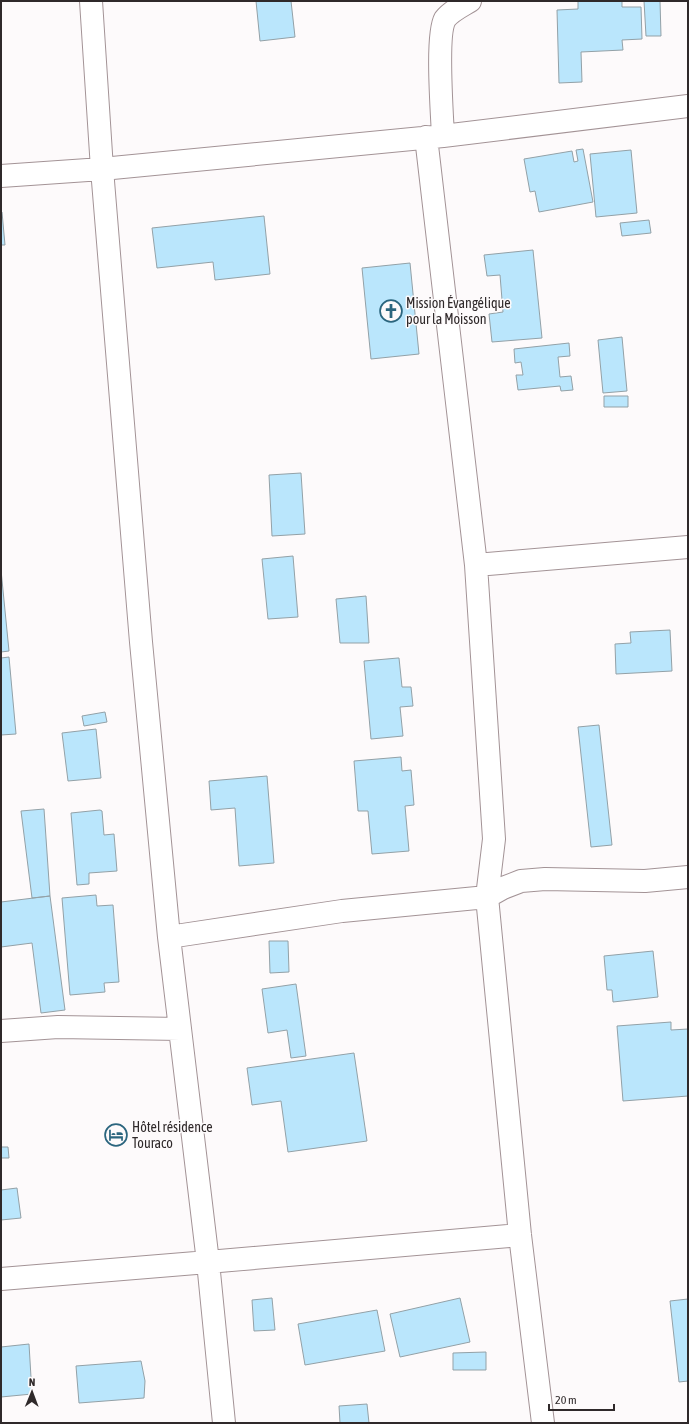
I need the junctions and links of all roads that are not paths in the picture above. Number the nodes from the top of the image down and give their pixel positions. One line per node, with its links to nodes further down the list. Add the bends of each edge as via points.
1 (91, 1): 5 (street)
2 (470, 1): 4 (street, via 446,19 441,30)
3 (688, 106): 4 (street)
4 (434, 137): 5 (street); 8 (street)
5 (102, 168): 6 (street); 11 (street, via 140,634)
6 (1, 176)
7 (688, 547): 8 (street)
8 (476, 565): 10 (street, via 494,839)
9 (688, 877): 10 (street, via 645,881 521,881)
10 (487, 897): 11 (street, via 342,912); 14 (street)
11 (169, 937): 12 (street)
12 (180, 1029): 13 (street, via 58,1027); 15 (street)
13 (1, 1031)
14 (520, 1235): 15 (street); 18 (street)
15 (208, 1262): 16 (street); 17 (street)
16 (1, 1278)
17 (224, 1423)
18 (543, 1423)

